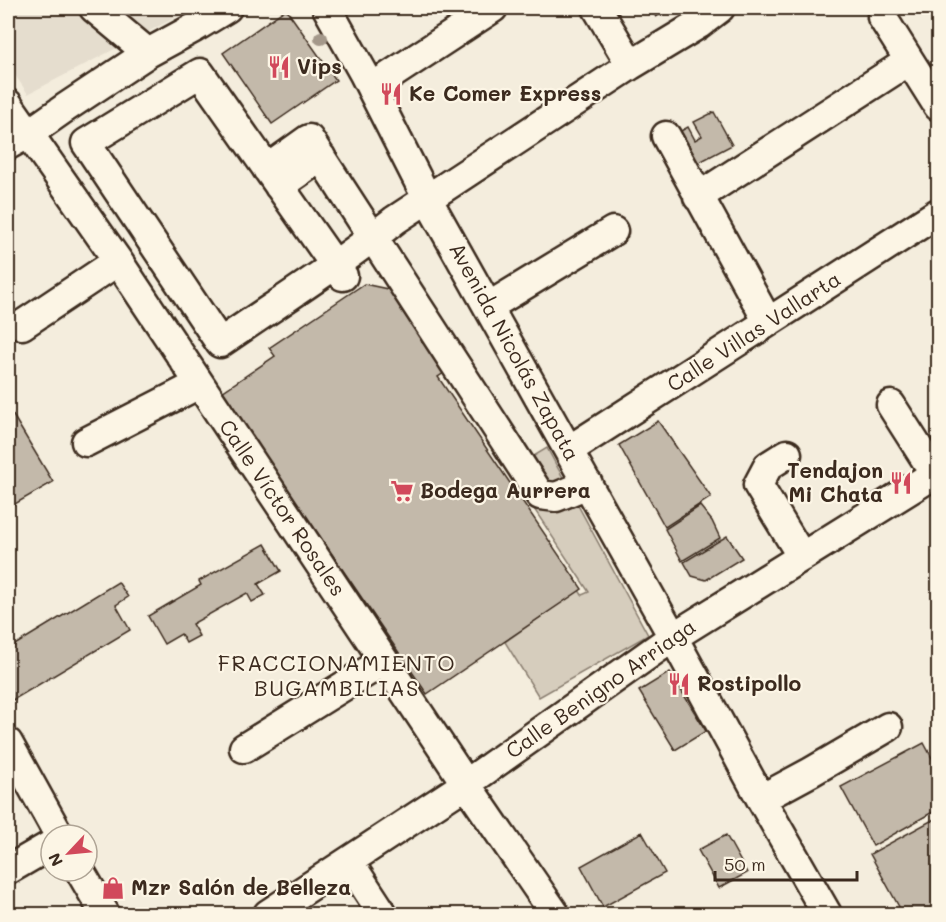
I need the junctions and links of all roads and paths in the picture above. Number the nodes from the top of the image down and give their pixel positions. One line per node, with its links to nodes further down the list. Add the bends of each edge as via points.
1 (94, 8): 10 (street)
2 (227, 8): 9 (street)
3 (327, 8): 13 (street, Avenida Nicolás Zapata)
4 (466, 8): 13 (street)
5 (493, 8): 13 (street)
6 (597, 8): 12 (street)
7 (720, 8): 12 (street)
8 (882, 17): 11 (street)
9 (194, 28): 10 (street); 14 (street)
10 (148, 53): 17 (street)
11 (909, 61): 16 (street); 22 (street)
12 (631, 65): 23 (street)
13 (367, 81): 23 (street, Avenida Nicolás Zapata)
14 (166, 94): 18 (street); 21 (street, via 200,73)
15 (8, 104): 20 (street, Calle Víctor Rosales)
16 (939, 106)
17 (65, 108): 18 (street); 20 (street)
18 (122, 121): 28 (street, via 86,143 220,343)
19 (666, 136): 22 (street)
20 (18, 140): 27 (street, Calle Víctor Rosales)
21 (273, 178): 26 (street, via 309,139); 28 (street)
22 (698, 197): 30 (street)
23 (432, 206): 26 (street, via 402,233); 29 (street, Avenida Nicolás Zapata)
24 (939, 213): 30 (street, Calle Villas Vallarta)
25 (613, 231): 29 (street)
26 (378, 243): 28 (street); 38 (street, via 540,495 556,497)
27 (118, 261): 31 (street); 32 (street, Calle Víctor Rosales)
28 (338, 270)
29 (488, 307): 35 (street, Avenida Nicolás Zapata)
30 (768, 322): 35 (street, Calle Villas Vallarta)
31 (22, 325)
32 (199, 384): 34 (street); 41 (street, Calle Víctor Rosales)
33 (891, 405): 37 (street)
34 (86, 442)
35 (569, 450): 38 (street, Avenida Nicolás Zapata)
36 (788, 454): 39 (street, via 768,466 758,485)
37 (937, 473): 39 (street, Calle Benigno Arriaga)
38 (588, 484): 40 (street, Avenida Nicolás Zapata)
39 (802, 557): 40 (street, Calle Benigno Arriaga)
40 (674, 637): 45 (street, Calle Benigno Arriaga); 46 (street, Avenida Nicolás Zapata)
41 (384, 661): 44 (street); 45 (street, Calle Víctor Rosales)
42 (888, 727): 46 (street)
43 (8, 742): 47 (street)
44 (244, 748)
45 (466, 784): 49 (street, Calle Benigno Arriaga); 55 (street, Calle Víctor Rosales)
46 (761, 799): 56 (street, Avenida Nicolás Zapata)
47 (52, 823)
48 (39, 852): 50 (street)
49 (349, 862): 53 (street, Calle Benigno Arriaga); 54 (street)
50 (8, 870)
51 (87, 883): 52 (street)
52 (105, 915)
53 (268, 915)
54 (383, 915)
55 (555, 915)
56 (827, 915)

